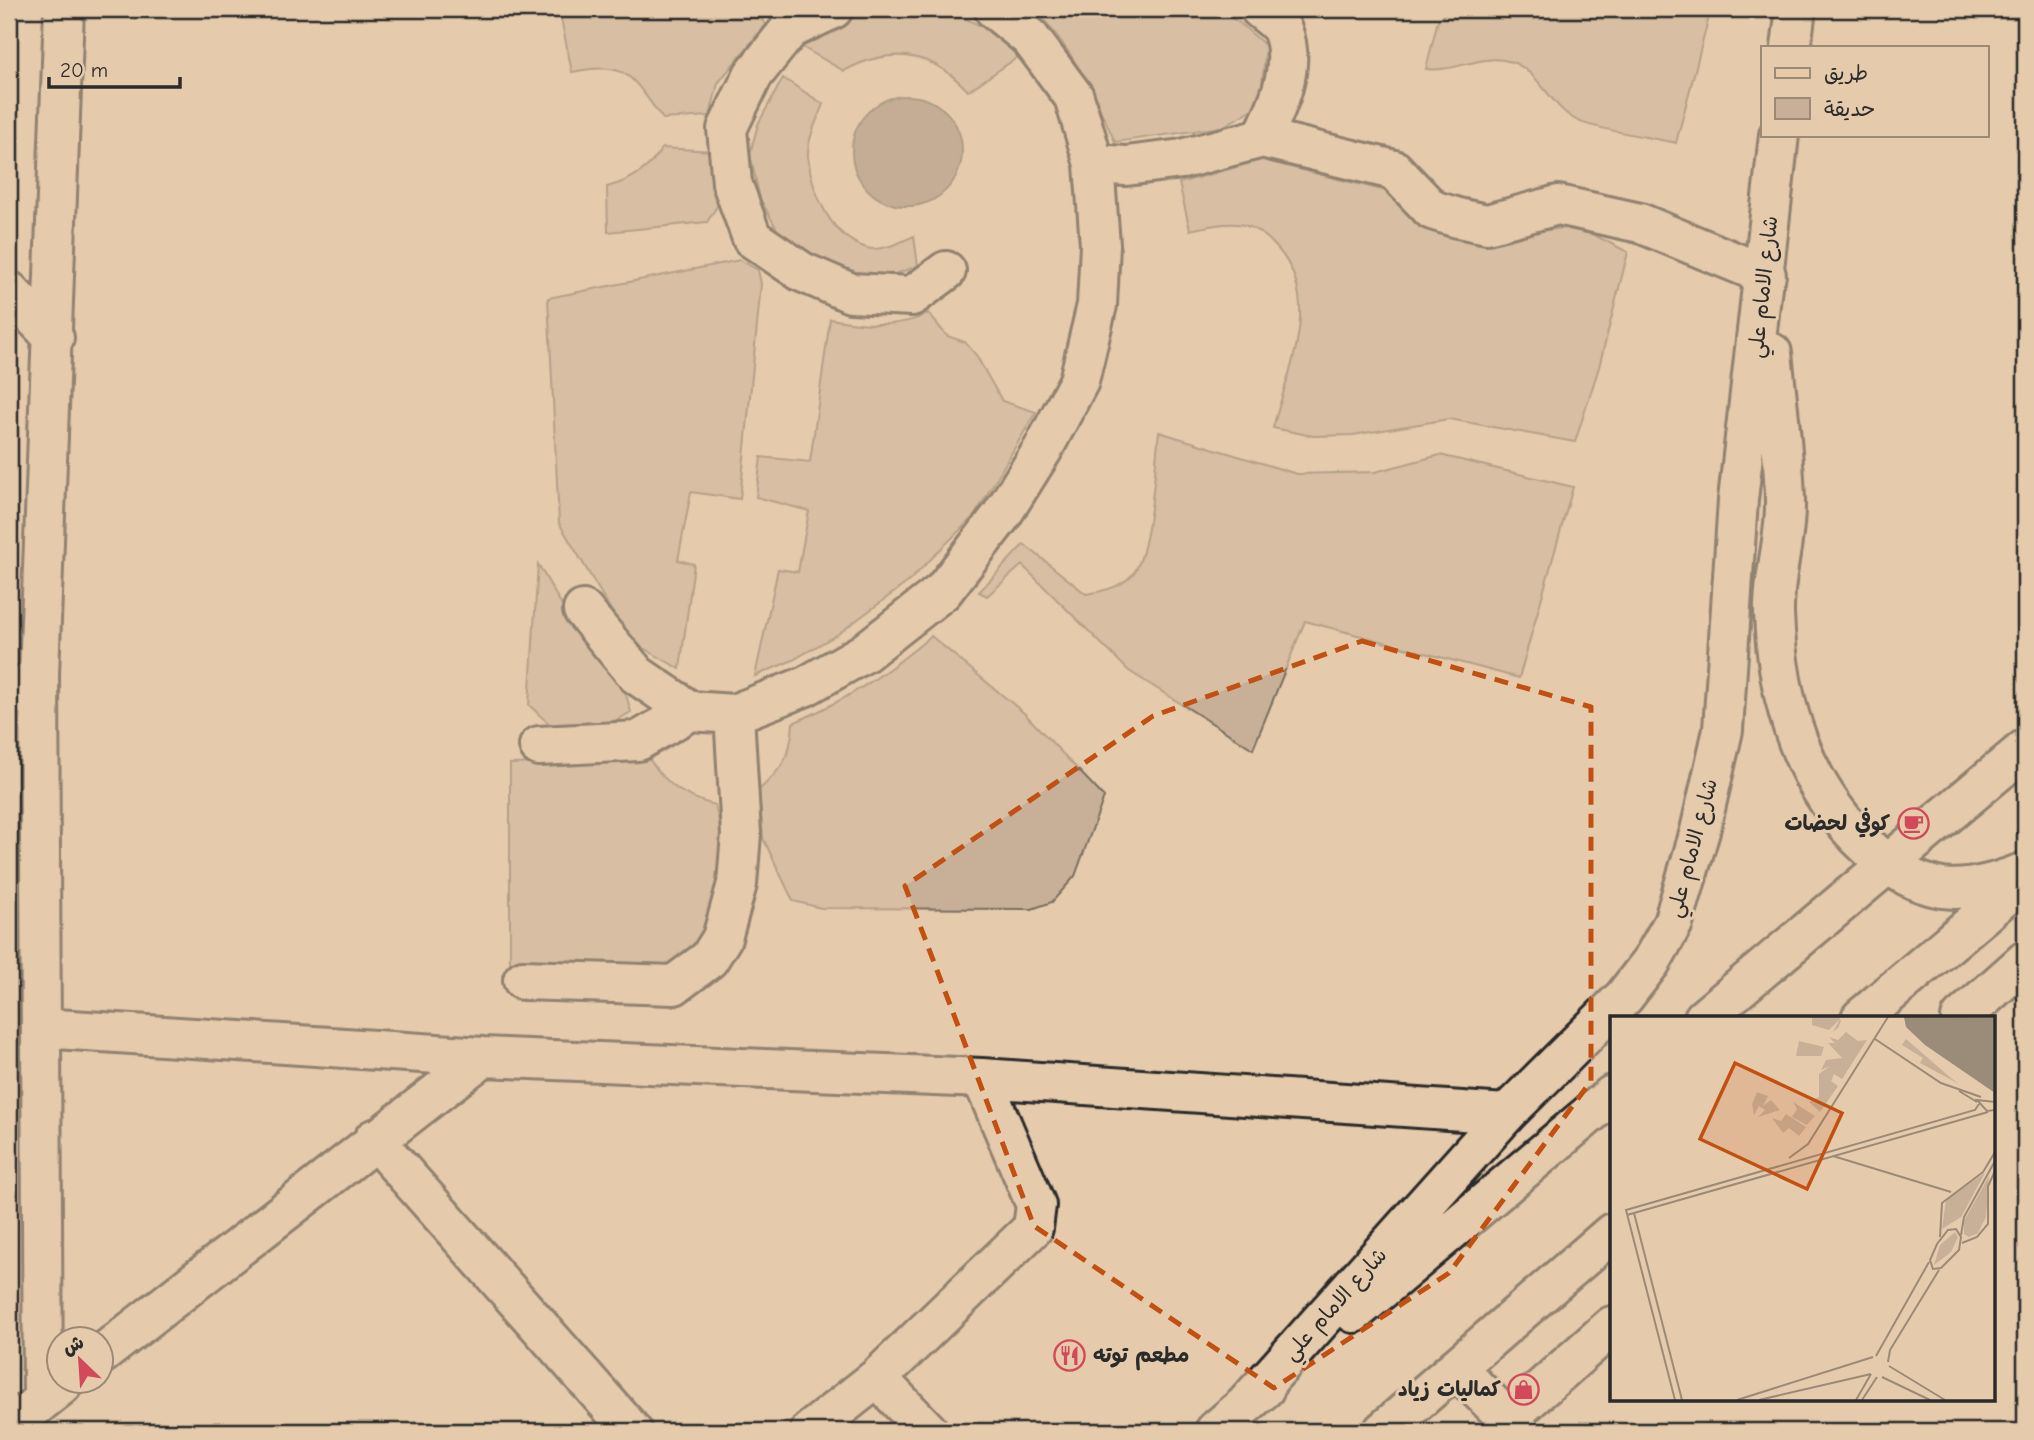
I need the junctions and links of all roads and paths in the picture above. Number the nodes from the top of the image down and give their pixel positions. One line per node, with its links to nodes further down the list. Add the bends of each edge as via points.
1 (64, 9): 13 (street)
2 (833, 9): 10 (street, via 790,29 752,75 727,129 732,183 752,238 802,272 852,293 912,296)
3 (994, 9): 9 (street, via 1030,38 1074,97)
4 (1260, 9): 8 (street, via 1283,30 1287,58 1281,98)
5 (1796, 9): 6 (street)
6 (1791, 46)
7 (1779, 136): 11 (street, شارع الامام علي)
8 (1262, 138): 9 (street, via 1182,159 1126,166); 11 (street, via 1394,170 1432,210 1458,218 1487,224 1558,205 1640,223)
9 (1094, 164): 18 (street, via 1100,245 1097,305 1079,381 1001,516 943,591 864,653 806,686)
10 (946, 271)
11 (1766, 275): 21 (street, via 1785,504 1774,612 1784,696 1798,746 1821,794); 33 (street, شارع الامام علي, via 1738,500 1723,730 1673,923 1624,997)
12 (9, 291): 13 (street)
13 (54, 338): 15 (street)
14 (583, 610): 17 (street, via 637,675)
15 (39, 674): 16 (street); 29 (street)
16 (9, 697)
17 (690, 711): 18 (street); 19 (street, via 638,741)
18 (734, 714): 25 (street, via 741,834 737,884 722,938 709,959 674,985)
19 (539, 746)
20 (2025, 749): 21 (street)
21 (1887, 865): 22 (street, via 1912,879 1944,888 1990,885); 26 (street)
22 (2025, 872)
23 (2025, 878): 27 (street)
24 (2025, 961): 28 (street)
25 (523, 980)
26 (1706, 1016)
27 (1863, 1016)
28 (1963, 1016)
29 (41, 1028): 30 (street); 36 (street)
30 (483, 1057): 31 (street); 34 (street)
31 (982, 1078): 33 (street); 40 (street, via 1036,1205 1033,1228)
32 (1610, 1098): 42 (street, شارع الامام علي)
33 (1506, 1114): 42 (street, شارع الامام علي)
34 (374, 1139): 38 (street); 45 (street)
35 (1610, 1235): 39 (street)
36 (53, 1324)
37 (1610, 1328): 43 (street)
38 (116, 1343)
39 (1456, 1368): 43 (street); 49 (street)
40 (877, 1378): 46 (street); 47 (street)
41 (51, 1394): 44 (street)
42 (1247, 1403): 48 (street, شارع الامام علي)
43 (1514, 1425)
44 (10, 1428)
45 (632, 1431)
46 (810, 1431)
47 (928, 1431)
48 (1215, 1431)
49 (1383, 1431)

